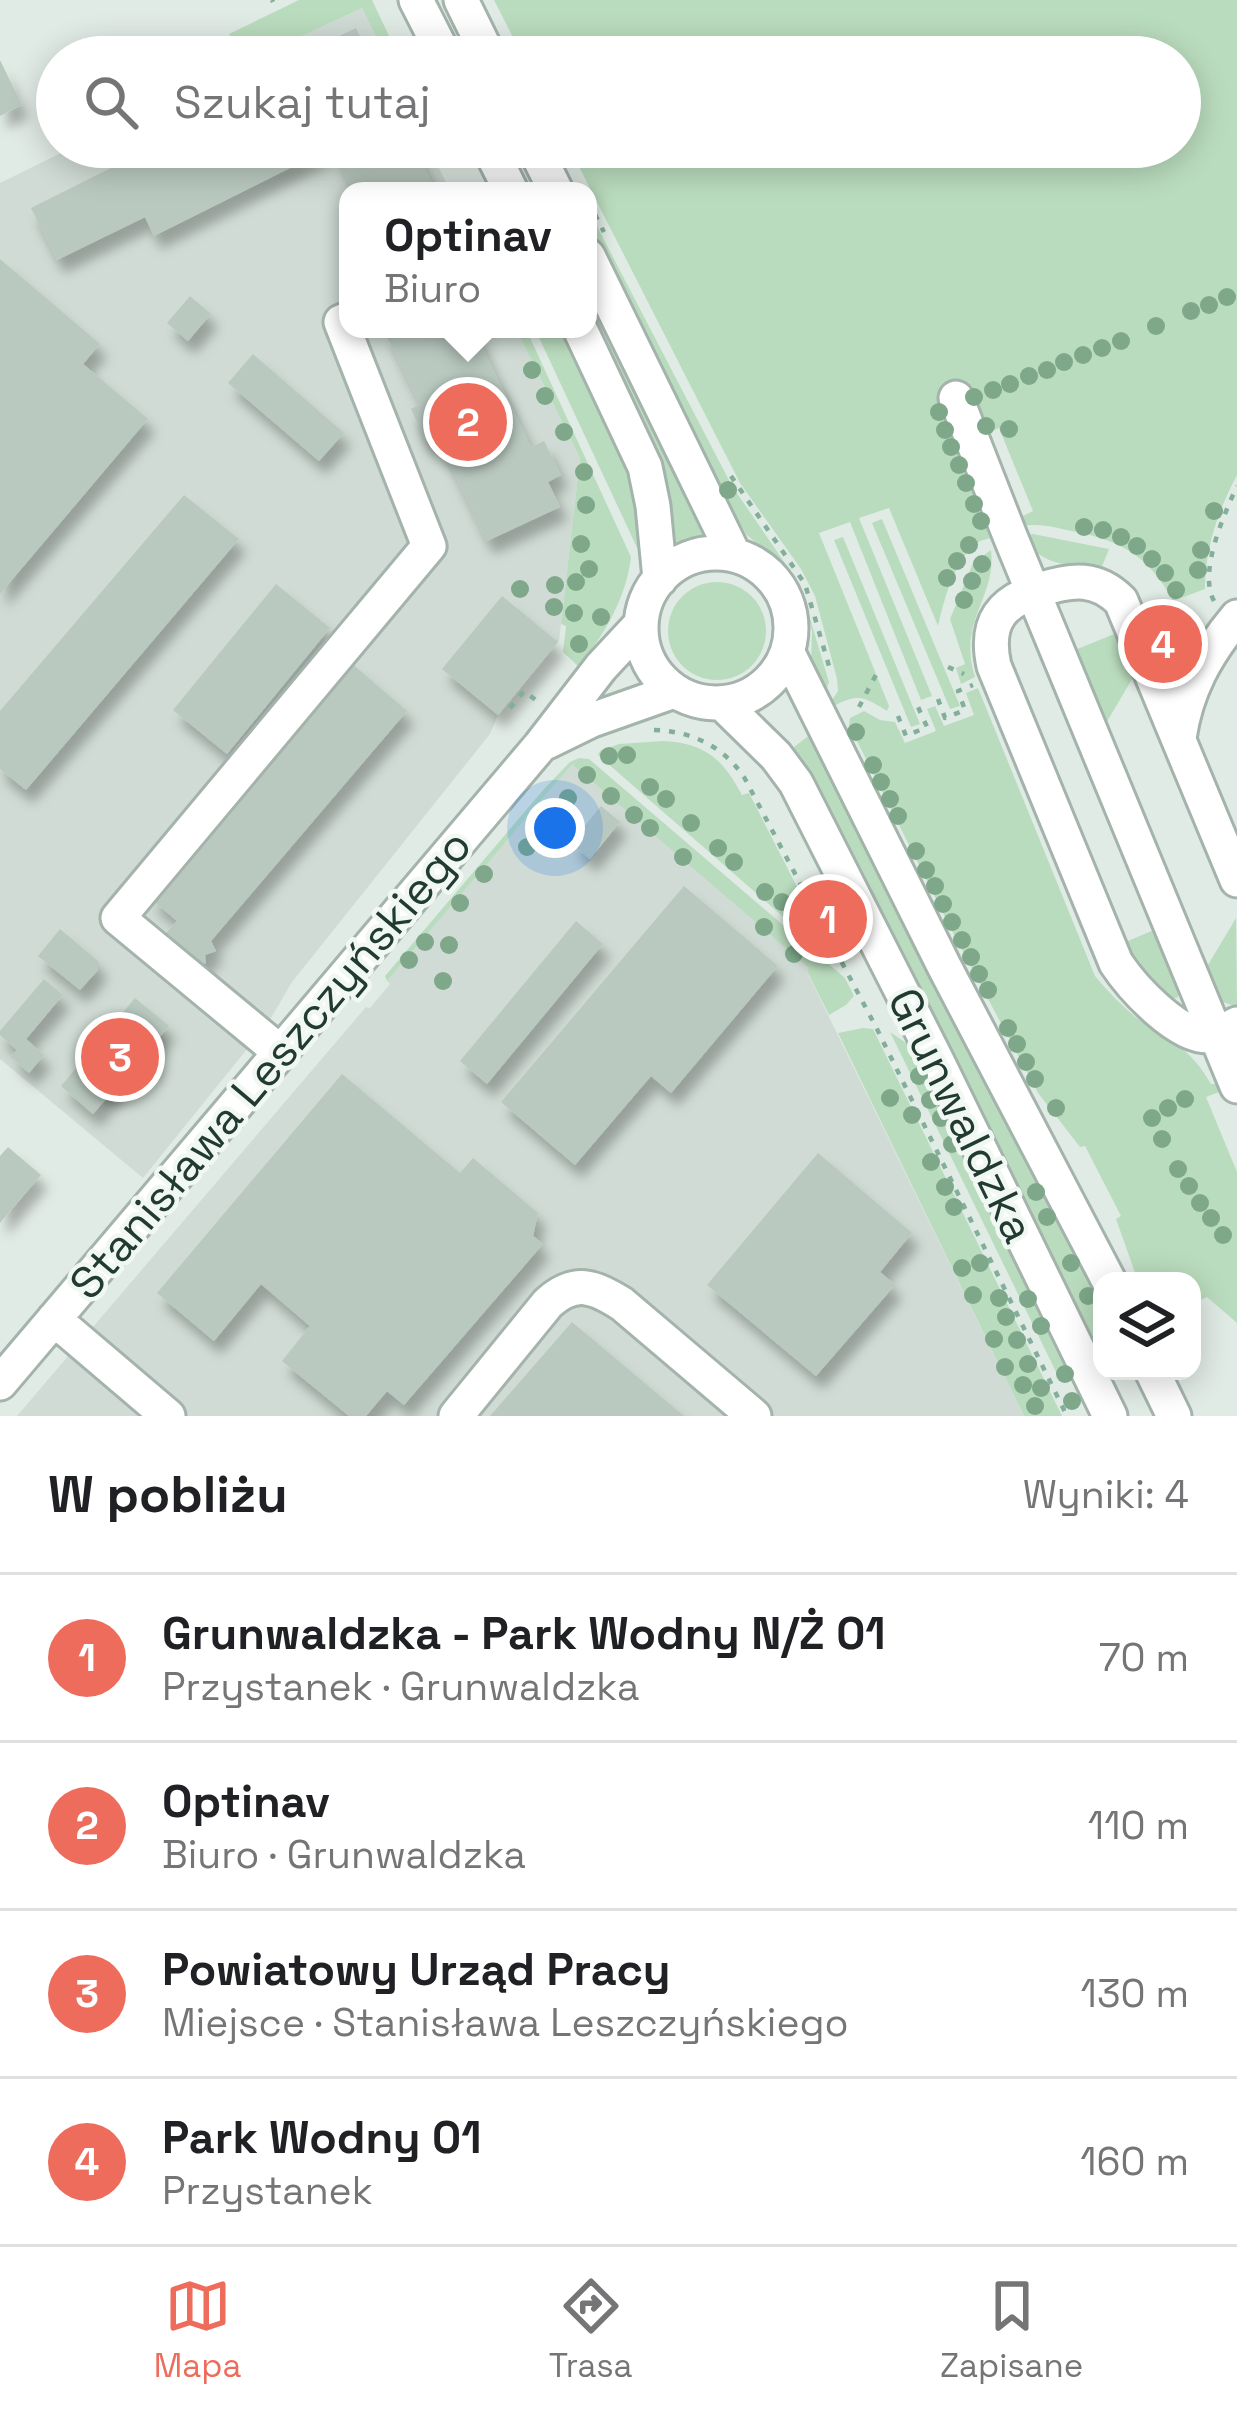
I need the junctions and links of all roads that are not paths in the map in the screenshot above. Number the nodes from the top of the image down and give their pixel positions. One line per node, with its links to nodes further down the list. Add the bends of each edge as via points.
1 (416, 0): 3 (street)
2 (461, 0): 4 (street)
3 (434, 36)
4 (479, 36)
5 (599, 250): 9 (street)
6 (347, 338): 21 (street, via 429,546 118,918)
7 (584, 338): 10 (street, via 645,467)
8 (956, 398): 11 (street)
9 (734, 555): 10 (street, via 681,562); 14 (street, via 763,568 783,592 792,622)
10 (660, 579): 13 (street)
11 (1033, 592): 17 (street, via 1072,580 1113,593); 20 (street); 20 (street, via 998,616 991,653 1117,963 1153,1006 1193,1032)
12 (1229, 613): 17 (street, via 1185,703)
13 (641, 624): 15 (street, via 644,650); 18 (street, Stanisława Leszczyńskiego)
14 (788, 653): 16 (street, via 774,678); 23 (street, Grunwaldzka)
15 (674, 691): 16 (street); 18 (street, Stanisława Leszczyńskiego)
16 (723, 704): 27 (street, Grunwaldzka, via 796,783)
17 (1179, 739): 19 (street)
18 (540, 746): 21 (street, Stanisława Leszczyńskiego)
19 (1237, 880)
20 (1227, 1029): 22 (street)
21 (280, 1052): 24 (street, Stanisława Leszczyńskiego)
22 (1237, 1086)
23 (1103, 1272)
24 (54, 1319): 26 (street, Stanisława Leszczyńskiego); 28 (street)
25 (1156, 1380): 31 (street)
26 (0, 1383)
27 (1099, 1407)
28 (168, 1416)
29 (456, 1416): 30 (street, via 548,1303 575,1287 622,1304)
30 (754, 1416)
31 (1174, 1416)

